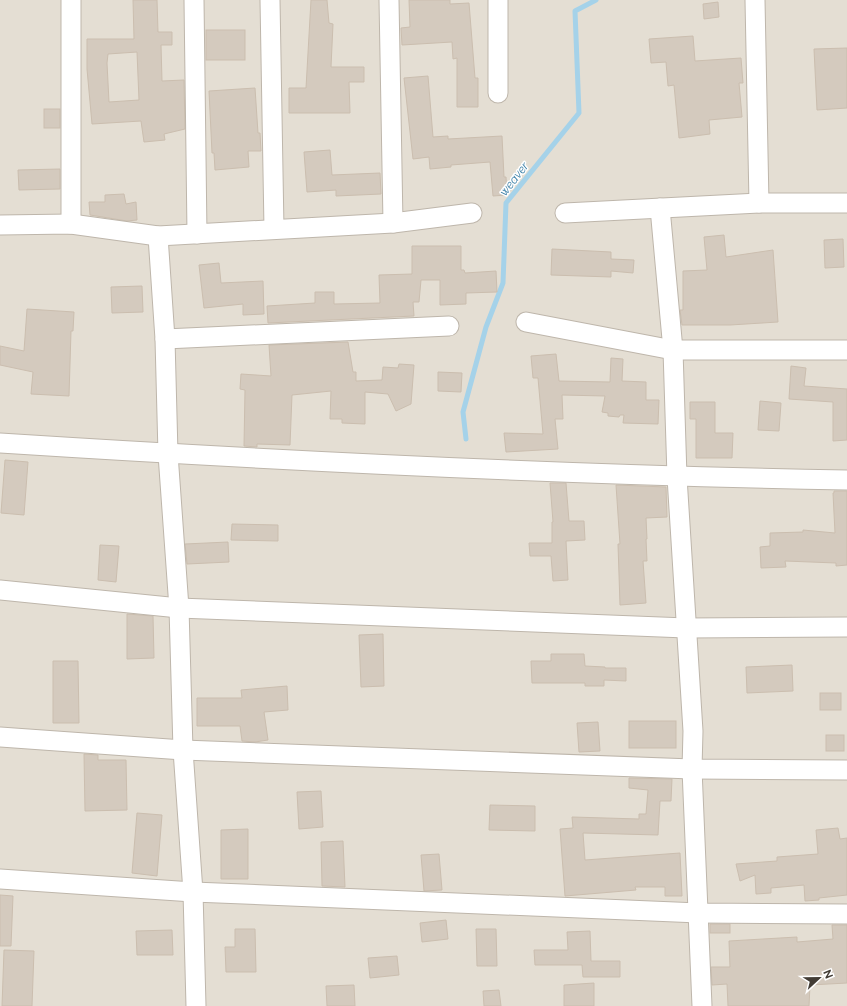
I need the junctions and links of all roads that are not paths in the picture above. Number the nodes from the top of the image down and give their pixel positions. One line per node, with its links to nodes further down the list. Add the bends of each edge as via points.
1 (71, 0): 14 (street)
2 (194, 0): 17 (street)
3 (270, 0): 16 (street)
4 (389, 0): 13 (street)
5 (498, 0): 7 (street)
6 (754, 0): 8 (street)
7 (498, 93)
8 (759, 203): 9 (street); 10 (street)
9 (847, 203)
10 (660, 208): 12 (street); 22 (street)
11 (472, 213): 13 (street)
12 (565, 213)
13 (393, 223): 16 (street)
14 (71, 224): 15 (street); 18 (street)
15 (0, 225)
16 (274, 229): 17 (street)
17 (197, 234): 18 (street)
18 (158, 236): 21 (street)
19 (526, 322): 22 (street)
20 (449, 326): 21 (street)
21 (165, 339): 25 (street)
22 (673, 350): 23 (street); 26 (street)
23 (847, 350)
24 (0, 443): 25 (street)
25 (168, 454): 26 (street); 29 (street)
26 (677, 477): 27 (street); 31 (street)
27 (847, 480)
28 (0, 590): 29 (street)
29 (179, 608): 31 (street); 33 (street)
30 (847, 627): 31 (street)
31 (686, 628): 34 (street, via 693,731)
32 (0, 737): 33 (street)
33 (183, 750): 34 (street); 37 (street)
34 (692, 769): 35 (street); 38 (street)
35 (847, 770)
36 (0, 878): 37 (street)
37 (193, 892): 38 (street); 40 (street)
38 (699, 913): 39 (street); 41 (street)
39 (847, 914)
40 (196, 1006)
41 (702, 1006)

